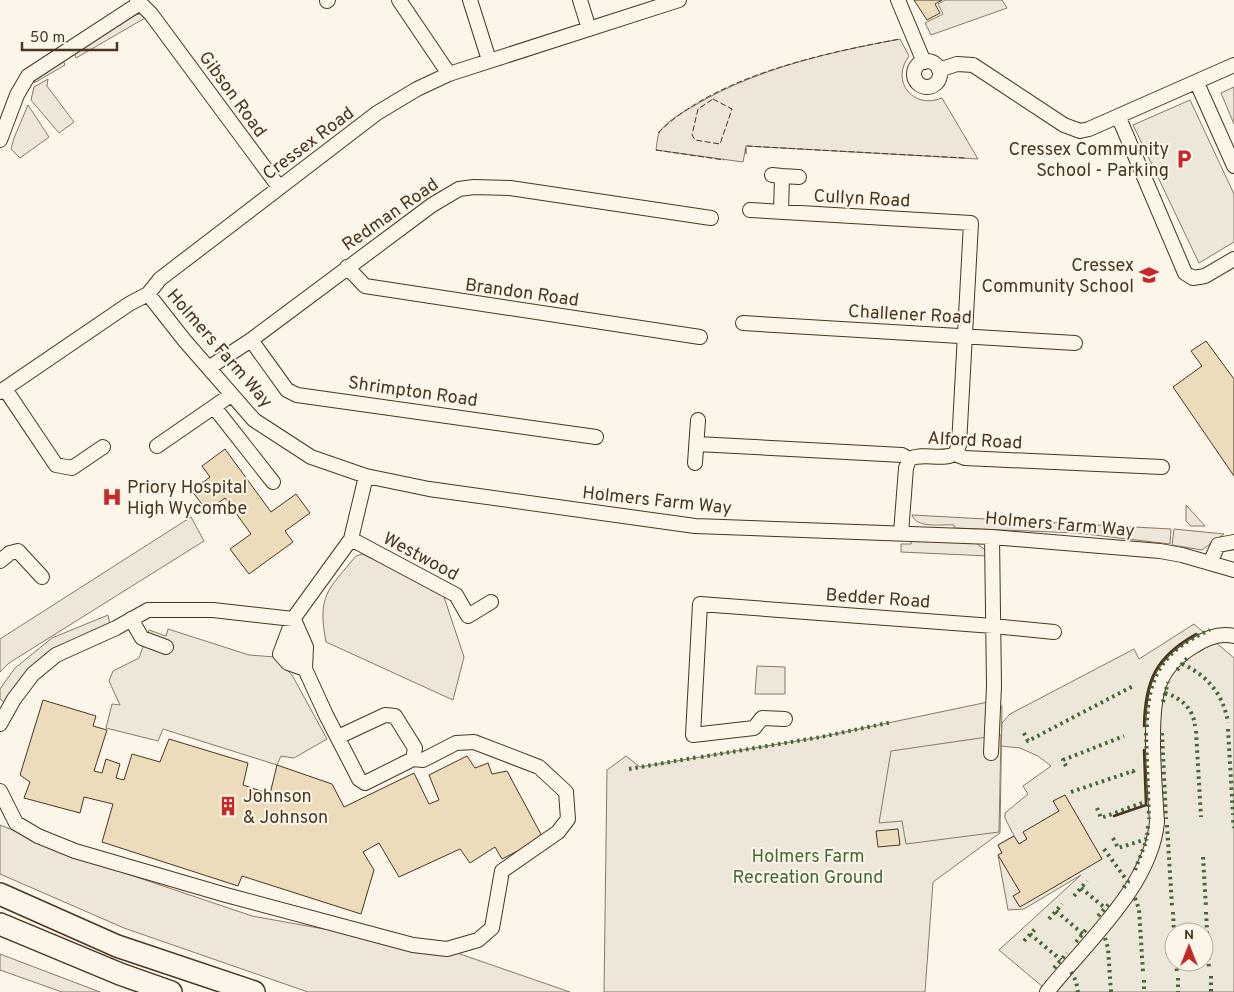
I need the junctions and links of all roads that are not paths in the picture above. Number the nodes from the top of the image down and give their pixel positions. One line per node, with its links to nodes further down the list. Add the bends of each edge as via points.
1 (399, 0): 12 (street)
2 (470, 0): 8 (street)
3 (580, 0): 7 (street)
4 (679, 0): 7 (street, Cressex Road)
5 (898, 0): 9 (street)
6 (138, 1): 15 (street, via 28,76); 18 (street, Gibson Road, via 152,14)
7 (589, 29): 8 (street, Cressex Road)
8 (489, 60): 12 (street, Cressex Road)
9 (924, 62): 11 (street, via 932,63); 11 (street, via 914,73 919,84 927,87 935,84)
10 (1234, 65): 13 (street)
11 (939, 70): 14 (street, via 957,64 972,64 1064,125 1080,130 1089,130)
12 (448, 74): 18 (street, Cressex Road, via 398,99)
13 (1197, 83): 14 (street); 16 (street)
14 (1119, 118): 22 (street, via 1185,274 1193,278 1206,276)
15 (0, 140)
16 (1234, 166)
17 (799, 177): 20 (street, via 777,176)
18 (279, 188): 24 (street, Cressex Road, via 160,279)
19 (750, 210): 20 (street, Cullyn Road)
20 (781, 212): 27 (street, Cullyn Road, via 971,223)
21 (711, 218): 23 (street, Redman Road, via 510,188 459,188)
22 (1234, 259)
23 (347, 267): 26 (street, Brandon Road, via 365,286); 28 (street, Redman Road)
24 (148, 294): 30 (street, Holmers Farm Way); 31 (street, Cressex Road, via 128,304)
25 (743, 323): 27 (street, Challener Road)
26 (700, 336)
27 (966, 336): 29 (street, Challener Road); 39 (street, via 959,445)
28 (251, 340): 30 (street, Redman Road); 35 (street, Shrimpton Road, via 286,390 297,395)
29 (1075, 343)
30 (210, 367): 32 (street, Holmers Farm Way)
31 (2, 390): 38 (street, via 56,465 72,468)
32 (231, 394): 33 (street); 43 (street, Holmers Farm Way, via 254,420 311,457)
33 (214, 407): 37 (street); 44 (street)
34 (698, 420): 36 (street)
35 (596, 437)
36 (697, 444): 40 (street, Alford Road); 41 (street)
37 (157, 446)
38 (103, 448)
39 (955, 454): 40 (street, Alford Road); 42 (street, Alford Road, via 964,458)
40 (909, 459): 45 (street)
41 (695, 463)
42 (1162, 467)
43 (366, 476): 45 (street, Holmers Farm Way, via 429,489 695,526); 47 (street)
44 (273, 482)
45 (901, 533): 46 (street, Holmers Farm Way)
46 (992, 537): 50 (street, Holmers Farm Way, via 1160,551); 56 (street)
47 (351, 538): 53 (street, Westwood, via 456,595 468,616); 54 (street)
48 (1234, 542): 50 (street, via 1218,546)
49 (5, 557): 52 (street, via 14,551 21,552)
50 (1210, 563): 51 (street, Holmers Farm Way)
51 (1234, 570)
52 (42, 577)
53 (491, 602)
54 (293, 619): 55 (street, via 214,610 148,610); 60 (street, via 306,647); 60 (street, via 280,654 288,663)
55 (131, 620): 59 (street, via 138,632 162,637); 62 (street, via 56,655 33,674)
56 (993, 626): 57 (street, Bedder Road); 61 (street, Bedder Road, via 700,604 692,740 754,728 762,718); 64 (street)
57 (1054, 632)
58 (1234, 636): 71 (street, via 1212,637 1188,649 1171,665 1159,686 1154,710 1155,839 1139,880)
59 (165, 648)
60 (305, 669): 63 (street)
61 (785, 719)
62 (0, 724)
63 (338, 737): 65 (street, via 359,779 365,783); 65 (street, via 385,715 395,716 415,748)
64 (991, 753)
65 (413, 759): 66 (street, via 423,760 456,744 474,742 540,767 566,792 568,818 558,832 502,871 492,928 478,940 448,949 404,943 226,896 75,851 16,823)
66 (0, 791)
67 (0, 894): 70 (highway, via 117,946)
68 (0, 924): 69 (highway)
69 (170, 992)
70 (254, 992)
71 (1047, 992)

